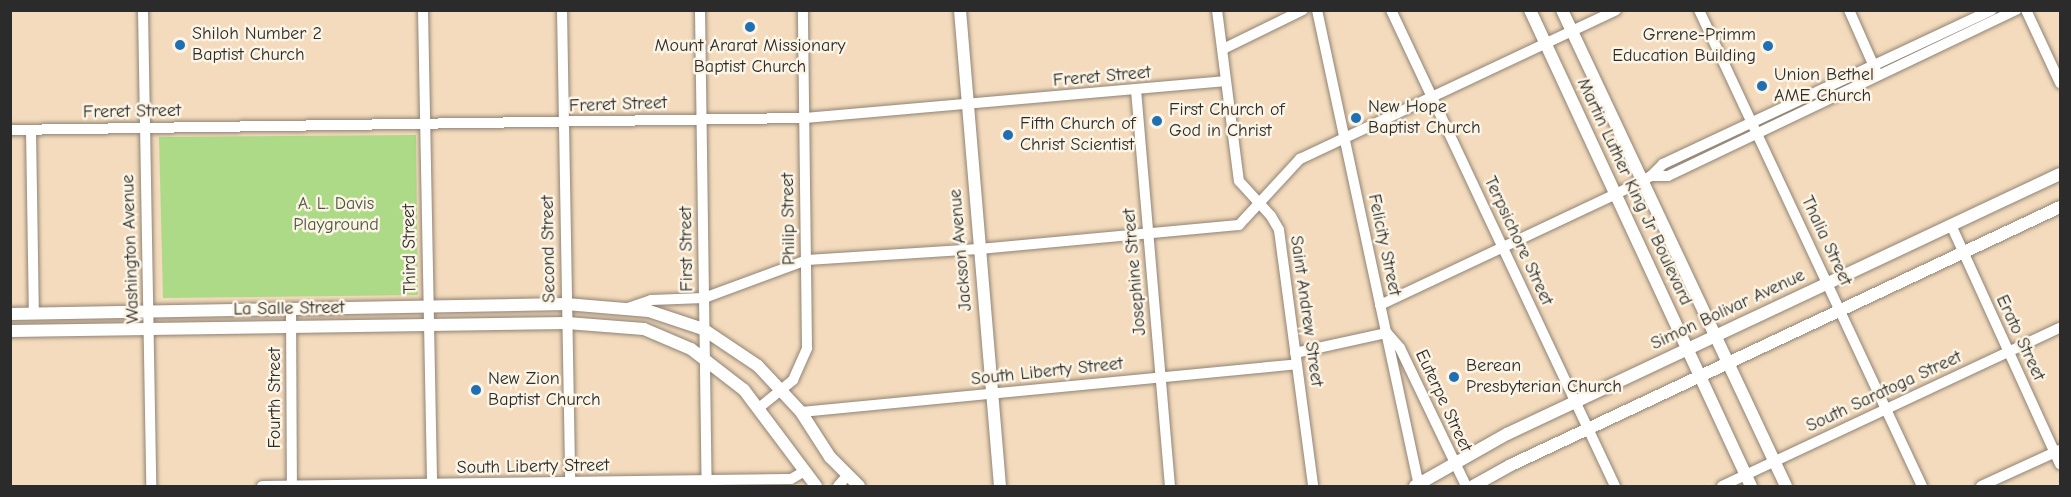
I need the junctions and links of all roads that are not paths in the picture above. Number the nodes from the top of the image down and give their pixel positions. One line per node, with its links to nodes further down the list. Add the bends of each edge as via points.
1 (143, 10): 33 (street, Washington Avenue)
2 (423, 10): 32 (street, Third Street)
3 (562, 10): 31 (street, Second Street)
4 (700, 10): 30 (street, First Street)
5 (802, 10): 29 (street, Philip Street)
6 (960, 10): 28 (street, Jackson Avenue)
7 (1217, 10): 21 (street, Saint Andrew Street)
8 (1303, 10): 21 (street)
9 (1317, 10): 37 (street, Felicity Street)
10 (1391, 10): 27 (street, Terpsichore Street)
11 (1530, 10): 20 (street, Martin Luther King Jr Boulevard)
12 (1562, 10): 19 (street, Martin Luther King Jr Boulevard)
13 (1616, 10): 19 (street)
14 (1699, 10): 34 (street, Thalia Street)
15 (1849, 10): 22 (street)
16 (1992, 10): 22 (street)
17 (2016, 10): 23 (street)
18 (2026, 10): 25 (street)
19 (1572, 31): 20 (street); 39 (street, Martin Luther King Jr Boulevard)
20 (1545, 44): 27 (street); 40 (street, Martin Luther King Jr Boulevard)
21 (1223, 48): 24 (street, Saint Andrew Street)
22 (1874, 65): 23 (street); 34 (street)
23 (1879, 77): 34 (street)
24 (1224, 81): 26 (street, Freret Street); 41 (street, Saint Andrew Street, via 1239,181)
25 (2061, 82)
26 (1136, 90): 28 (street, Freret Street); 44 (street, Josephine Street)
27 (1432, 97): 37 (street); 45 (street, Terpsichore Street)
28 (968, 105): 29 (street, Freret Street); 46 (street, Jackson Avenue)
29 (804, 118): 30 (street, Freret Street); 48 (street, Philip Street)
30 (701, 119): 31 (street, Freret Street); 50 (street, First Street)
31 (565, 123): 32 (street, Freret Street); 51 (street, Second Street)
32 (425, 126): 33 (street, Freret Street); 53 (street, Third Street)
33 (144, 128): 36 (street, Freret Street); 57 (street, Washington Avenue)
34 (1755, 129): 39 (street, via 1663,164); 49 (street, Thalia Street)
35 (10, 130): 36 (street, Freret Street)
36 (31, 130): 59 (street)
37 (1343, 138): 41 (street, via 1293,164); 52 (street, Felicity Street)
38 (2061, 174): 43 (street, Simon Bolivar Avenue)
39 (1647, 178): 40 (street); 68 (street, Martin Luther King Jr Boulevard)
40 (1616, 194): 45 (street); 69 (street, Martin Luther King Jr Boulevard)
41 (1260, 204): 44 (street, via 1247,219 1231,227); 72 (street, Saint Andrew Street, via 1279,230)
42 (2061, 207): 47 (street)
43 (1951, 225): 47 (street, Erato Street); 49 (street, Simon Bolivar Avenue)
44 (1148, 234): 46 (street); 75 (street, Josephine Street)
45 (1503, 248): 52 (street); 78 (street, Terpsichore Street)
46 (979, 249): 48 (street); 77 (street, Jackson Avenue)
47 (1963, 252): 56 (street); 70 (street, Erato Street)
48 (807, 260): 50 (street); 76 (street, Philip Street, via 806,359)
49 (1827, 284): 56 (street, Thalia Street); 68 (street, Simon Bolivar Avenue)
50 (704, 298): 54 (street, via 651,300); 65 (street, First Street)
51 (566, 304): 53 (street, La Salle Street); 54 (street); 60 (street, Second Street)
52 (1380, 305): 67 (street, Felicity Street)
53 (428, 307): 55 (street, La Salle Street); 61 (street, Third Street)
54 (628, 308): 65 (street, via 673,317)
55 (291, 309): 57 (street, La Salle Street); 62 (street, Fourth Street)
56 (1840, 310): 73 (street); 80 (street, Thalia Street)
57 (149, 311): 59 (street, La Salle Street); 64 (street, Washington Avenue)
58 (10, 314): 59 (street, La Salle Street)
59 (34, 314)
60 (567, 323): 61 (street, La Salle Street); 71 (street, via 644,329 668,337); 91 (street, Second Street)
61 (428, 325): 62 (street, La Salle Street); 95 (street, Third Street)
62 (291, 327): 64 (street, La Salle Street); 94 (street, Fourth Street)
63 (2061, 328): 70 (street, South Saratoga Street)
64 (150, 329): 66 (street, La Salle Street); 92 (street, Washington Avenue)
65 (703, 329): 71 (street, First Street); 76 (street, via 741,352)
66 (10, 331)
67 (1387, 333): 72 (street, South Liberty Street); 85 (street, Euterpe Street, via 1400,348); 102 (street, Felicity Street)
68 (1717, 335): 69 (street, Simon Bolivar Avenue); 73 (street, Martin Luther King Jr Boulevard)
69 (1687, 349): 74 (street, Martin Luther King Jr Boulevard); 78 (street, Simon Bolivar Avenue)
70 (2008, 352): 80 (street, South Saratoga Street); 83 (street, Erato Street)
71 (703, 357): 79 (street); 90 (street, First Street)
72 (1296, 358): 75 (street, South Liberty Street); 101 (street, Saint Andrew Street)
73 (1730, 363): 74 (street); 84 (street, Martin Luther King Jr Boulevard)
74 (1699, 376): 82 (street); 89 (street, Martin Luther King Jr Boulevard)
75 (1160, 377): 77 (street, South Liberty Street); 100 (street, Josephine Street)
76 (782, 390): 79 (street, Philip Street); 81 (street)
77 (991, 394): 81 (street, South Liberty Street); 99 (street, Jackson Avenue)
78 (1575, 401): 82 (street, Terpsichore Street); 85 (street, Simon Bolivar Avenue)
79 (760, 407): 87 (street)
80 (1886, 409): 84 (street, South Saratoga Street); 108 (street, Thalia Street)
81 (801, 412): 88 (street)
82 (1588, 429): 104 (street); 105 (street, Terpsichore Street)
83 (2058, 451): 86 (street, Erato Street); 109 (street)
84 (1775, 462): 89 (street, South Saratoga Street); 107 (street, Martin Luther King Jr Boulevard)
85 (1454, 463): 102 (street, Simon Bolivar Avenue); 103 (street, Euterpe Street)
86 (2061, 464)
87 (803, 472): 90 (street, South Liberty Street, via 791,479); 96 (street)
88 (847, 476): 97 (street); 98 (street)
89 (1749, 481): 106 (street, South Saratoga Street)
90 (707, 483): 91 (street, South Liberty Street)
91 (570, 485): 95 (street, South Liberty Street)
92 (150, 486)
93 (262, 486): 94 (street, South Liberty Street)
94 (292, 486): 95 (street, South Liberty Street)
95 (432, 486)
96 (816, 486)
97 (838, 486)
98 (860, 486)
99 (1000, 486)
100 (1170, 486)
101 (1313, 486)
102 (1418, 486)
103 (1466, 486)
104 (1473, 486)
105 (1615, 486)
106 (1722, 486)
107 (1786, 486)
108 (1922, 486)
109 (1981, 486)

